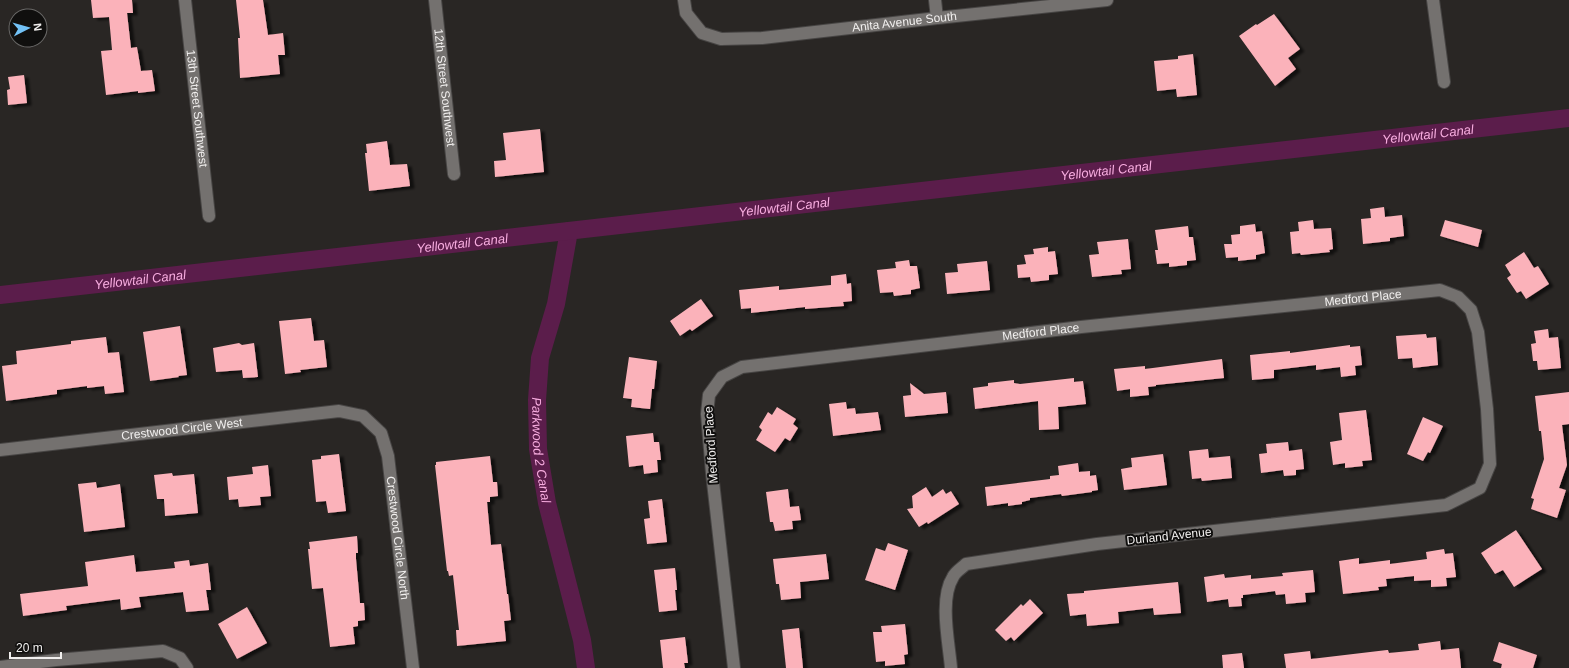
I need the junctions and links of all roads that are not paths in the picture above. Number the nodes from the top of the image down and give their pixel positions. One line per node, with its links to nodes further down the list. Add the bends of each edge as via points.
1 (185, 0): 10 (street, 13th Street Southwest)
2 (435, 0): 9 (street, 12th Street Southwest)
3 (684, 0): 7 (street, Anita Avenue South, via 686,13 702,33 721,39 762,38)
4 (935, 0): 7 (street)
5 (1107, 0): 7 (street, Anita Avenue South)
6 (1433, 0): 8 (street)
7 (937, 18)
8 (1444, 82)
9 (454, 174)
10 (209, 216)
11 (363, 416): 12 (street, Crestwood Circle West, via 339,411); 16 (street, Crestwood Circle North, via 381,433 388,456)
12 (0, 450)
13 (1480, 488): 17 (street, Medford Place, via 1490,464 1478,332 1471,310 1458,297 1440,290 1081,327 742,367 722,377 713,389 709,395 707,414); 18 (street, Durland Avenue, via 1446,505 1097,544 966,564 953,576 946,596)
14 (183, 663): 15 (street, via 163,651)
15 (0, 667)
16 (413, 668)
17 (734, 668)
18 (952, 668)

